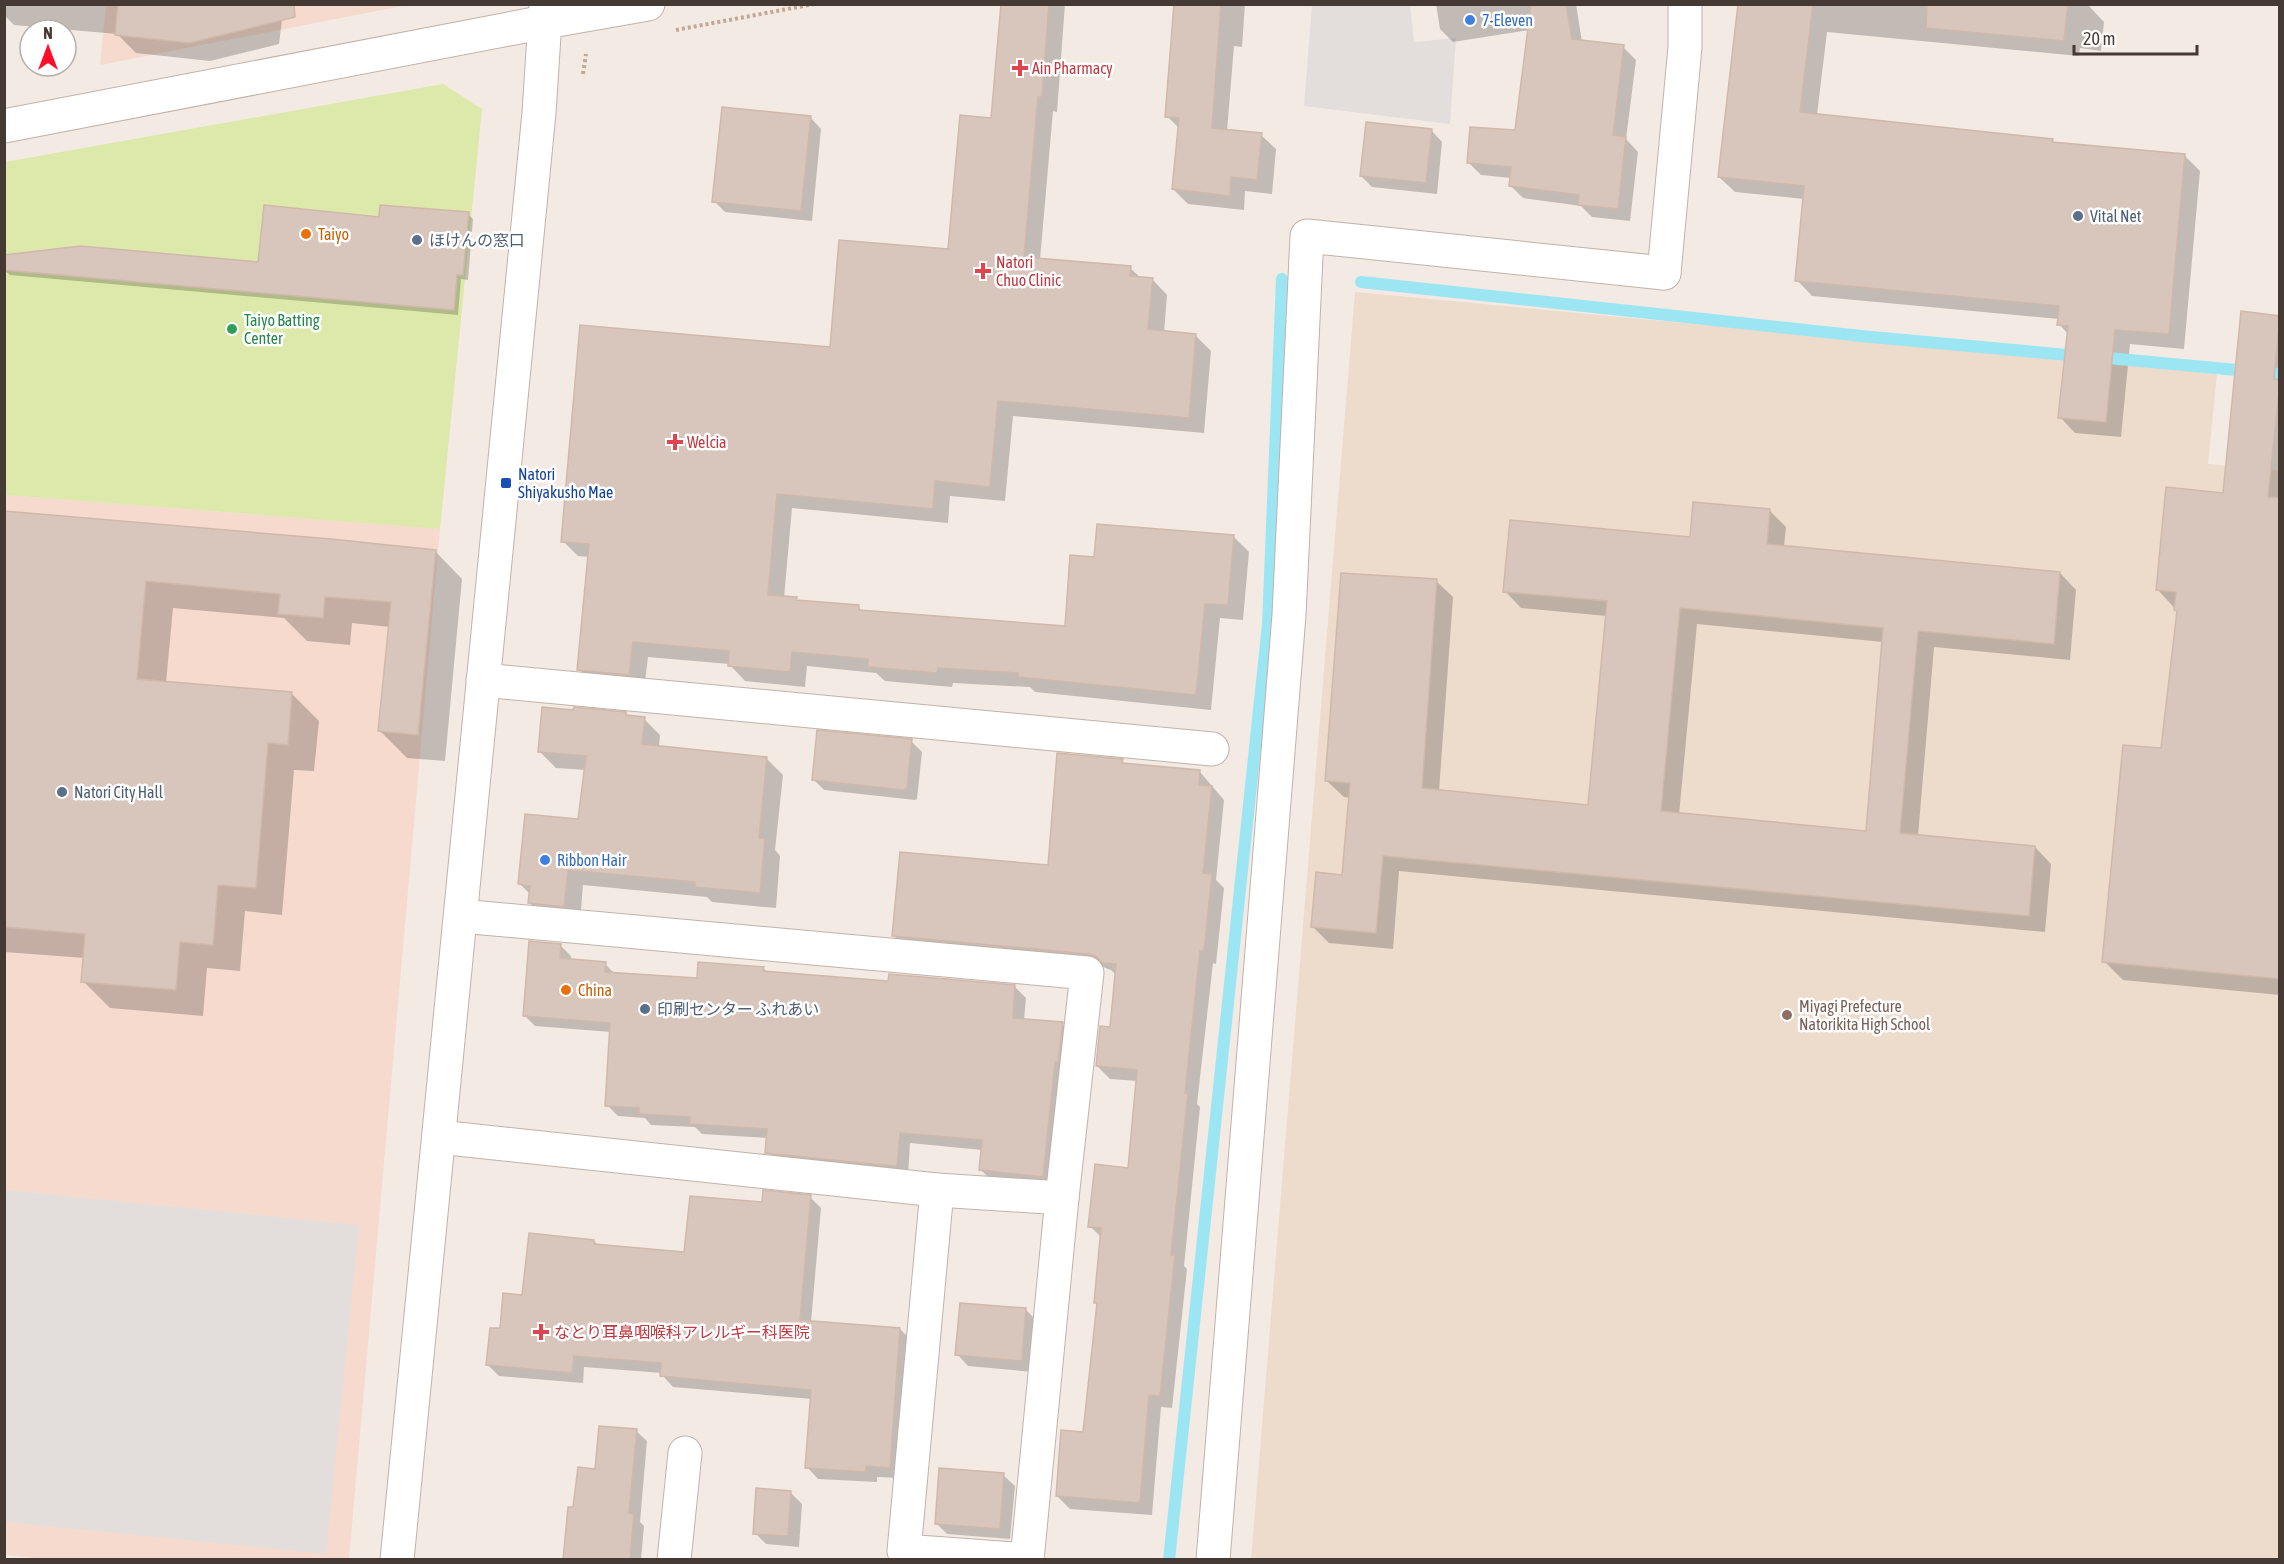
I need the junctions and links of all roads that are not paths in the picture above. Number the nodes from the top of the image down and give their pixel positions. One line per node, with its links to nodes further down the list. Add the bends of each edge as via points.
1 (648, 4): 3 (street)
2 (1685, 4): 15 (street, via 1685,47 1664,273 1307,236 1289,615)
3 (545, 13): 4 (street); 5 (street, via 539,113)
4 (4, 126)
5 (483, 680): 6 (street); 7 (street)
6 (1212, 749)
7 (461, 916): 8 (street); 10 (street, via 1087,973)
8 (439, 1137): 9 (street); 12 (street)
9 (938, 1190): 10 (street); 14 (street, via 904,1551)
10 (1062, 1198): 14 (street)
11 (685, 1453): 13 (street)
12 (397, 1560)
13 (674, 1560)
14 (1027, 1560)
15 (1213, 1560)

